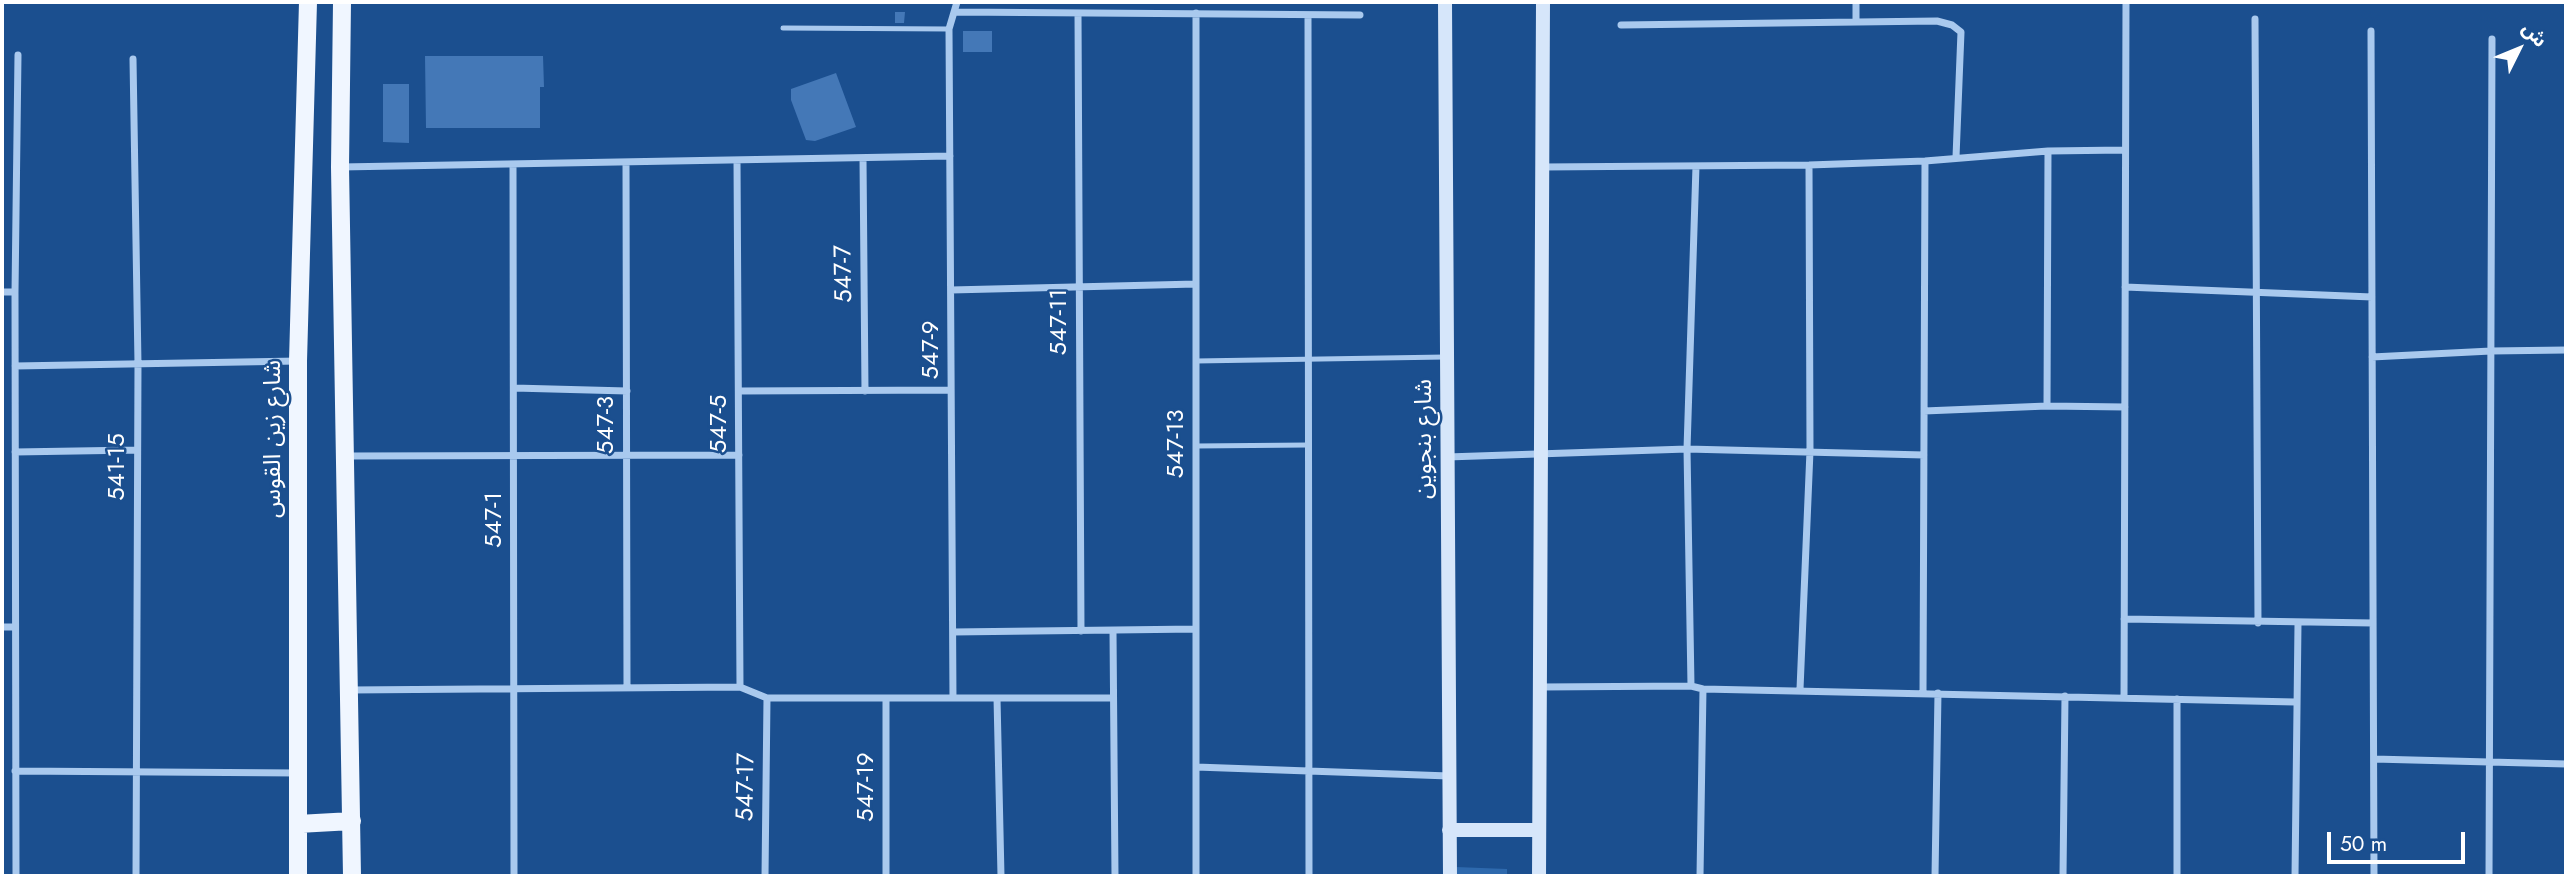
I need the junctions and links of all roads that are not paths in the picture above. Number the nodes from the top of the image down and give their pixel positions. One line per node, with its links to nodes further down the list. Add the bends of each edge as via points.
1 (308, 2): 48 (main road, شارع زين القوس)
2 (342, 2): 33 (main road)
3 (957, 2): 8 (street, 547-9)
4 (1446, 2): 45 (street, شارع بنجوين)
5 (1543, 2): 34 (street)
6 (1856, 2): 14 (street)
7 (2126, 2): 22 (street)
8 (955, 12): 9 (street); 17 (street, 547-9)
9 (1078, 13): 10 (street); 37 (street, 547-11)
10 (1196, 13): 11 (street); 35 (street, 547-13)
11 (1308, 15): 12 (street); 47 (street)
12 (1360, 15)
13 (2255, 19): 39 (street)
14 (1856, 21): 15 (street); 25 (street, via 1937,21 1961,32)
15 (1621, 25)
16 (783, 28): 17 (lane)
17 (949, 29): 24 (street, 547-9)
18 (2371, 31): 42 (street)
19 (2491, 39): 44 (street)
20 (18, 55): 41 (street)
21 (133, 59): 50 (street, 541-15)
22 (2124, 150): 23 (street); 36 (street)
23 (2048, 151): 25 (street); 57 (street)
24 (950, 156): 26 (street); 38 (street, 547-9)
25 (1956, 157): 28 (street)
26 (863, 158): 27 (street); 56 (street, 547-7)
27 (737, 160): 29 (street); 55 (street, 547-5)
28 (1925, 161): 31 (street); 59 (street)
29 (626, 162): 30 (street); 54 (street, 547-3)
30 (513, 164): 33 (street); 52 (street, 547-1)
31 (1809, 165): 32 (street); 64 (street)
32 (1696, 166): 34 (street); 62 (street)
33 (340, 167): 69 (main road)
34 (1542, 167): 67 (street)
35 (1196, 284): 37 (street); 49 (street, 547-13)
36 (2125, 287): 39 (street); 58 (street)
37 (1079, 288): 38 (street); 80 (street, 547-11)
38 (951, 290): 53 (street, 547-9)
39 (2256, 290): 42 (street); 74 (street)
40 (2, 292): 41 (street)
41 (15, 292): 51 (street)
42 (2372, 297): 46 (street)
43 (2566, 350): 44 (street)
44 (2491, 351): 46 (street); 103 (street)
45 (1447, 357): 47 (lane); 72 (street, شارع بنجوين)
46 (2372, 357): 76 (street)
47 (1307, 359): 49 (lane); 60 (street)
48 (298, 361): 50 (street); 109 (main road, شارع زين القوس)
49 (1196, 361): 61 (street, 547-13)
50 (138, 364): 51 (street); 63 (street, 541-15)
51 (15, 366): 65 (street)
52 (514, 388): 54 (street); 70 (street, 547-1)
53 (951, 390): 56 (street); 82 (street, 547-9)
54 (627, 391): 71 (street, 547-3)
55 (739, 391): 56 (street); 66 (street, 547-5)
56 (865, 391)
57 (2047, 406): 58 (street); 59 (street)
58 (2125, 408): 73 (street)
59 (1924, 411): 68 (street)
60 (1308, 445): 61 (lane); 107 (street)
61 (1196, 446): 79 (street, 547-13)
62 (1687, 449): 64 (street); 67 (street); 83 (street)
63 (137, 450): 65 (street); 108 (street, 541-15)
64 (1810, 451): 68 (street); 89 (street)
65 (15, 452): 78 (street)
66 (739, 455): 71 (street); 84 (street, 547-5)
67 (1541, 455): 72 (street); 85 (street)
68 (1924, 455): 91 (street)
69 (346, 456): 70 (street); 90 (main road)
70 (514, 456): 71 (street); 86 (street, 547-1)
71 (626, 456): 87 (street, 547-3)
72 (1447, 457): 110 (street, شارع بنجوين)
73 (2124, 619): 74 (street); 99 (street)
74 (2258, 623): 75 (street)
75 (2298, 624): 76 (street); 101 (street)
76 (2373, 624): 102 (street)
77 (2, 627): 78 (street)
78 (15, 627): 106 (street)
79 (1196, 629): 81 (street); 105 (street, 547-13)
80 (1081, 631): 81 (street); 82 (street)
81 (1113, 631): 98 (street)
82 (953, 632): 96 (street, 547-9)
83 (1691, 686): 85 (street); 88 (street)
84 (740, 687): 87 (street); 94 (street)
85 (1540, 687): 114 (street)
86 (514, 688): 87 (street); 90 (street); 119 (street, 547-1)
87 (627, 688)
88 (1703, 688): 89 (street); 128 (street)
89 (1800, 689): 91 (street)
90 (350, 690): 111 (main road)
91 (1923, 693): 92 (street)
92 (1938, 693): 93 (street); 129 (street)
93 (2065, 696): 99 (street); 130 (street)
94 (767, 698): 95 (street); 120 (street, 547-17)
95 (886, 698): 96 (street); 121 (street, 547-19)
96 (953, 698): 97 (street)
97 (997, 698): 98 (street); 122 (street)
98 (1112, 698): 123 (street)
99 (2124, 698): 100 (street)
100 (2178, 699): 101 (street); 131 (street)
101 (2295, 702): 132 (street)
102 (2374, 759): 103 (street); 133 (street)
103 (2490, 762): 104 (street); 134 (street)
104 (2566, 764)
105 (1196, 767): 107 (street); 124 (street, 547-13)
106 (15, 771): 108 (street); 115 (street)
107 (1309, 771): 110 (street); 125 (street)
108 (136, 772): 109 (street); 116 (street, 541-15)
109 (299, 773): 112 (main road, شارع زين القوس)
110 (1449, 776): 113 (street, شارع بنجوين)
111 (352, 821): 112 (main road); 118 (main road)
112 (298, 824): 117 (main road, شارع زين القوس)
113 (1449, 830): 114 (street); 126 (street, شارع بنجوين)
114 (1539, 830): 127 (street)
115 (16, 876)
116 (136, 876)
117 (298, 876)
118 (352, 876)
119 (514, 876)
120 (765, 876)
121 (886, 876)
122 (1001, 876)
123 (1115, 876)
124 (1196, 876)
125 (1309, 876)
126 (1450, 876)
127 (1539, 876)
128 (1700, 876)
129 (1935, 876)
130 (2063, 876)
131 (2177, 876)
132 (2295, 876)
133 (2374, 876)
134 (2489, 876)

